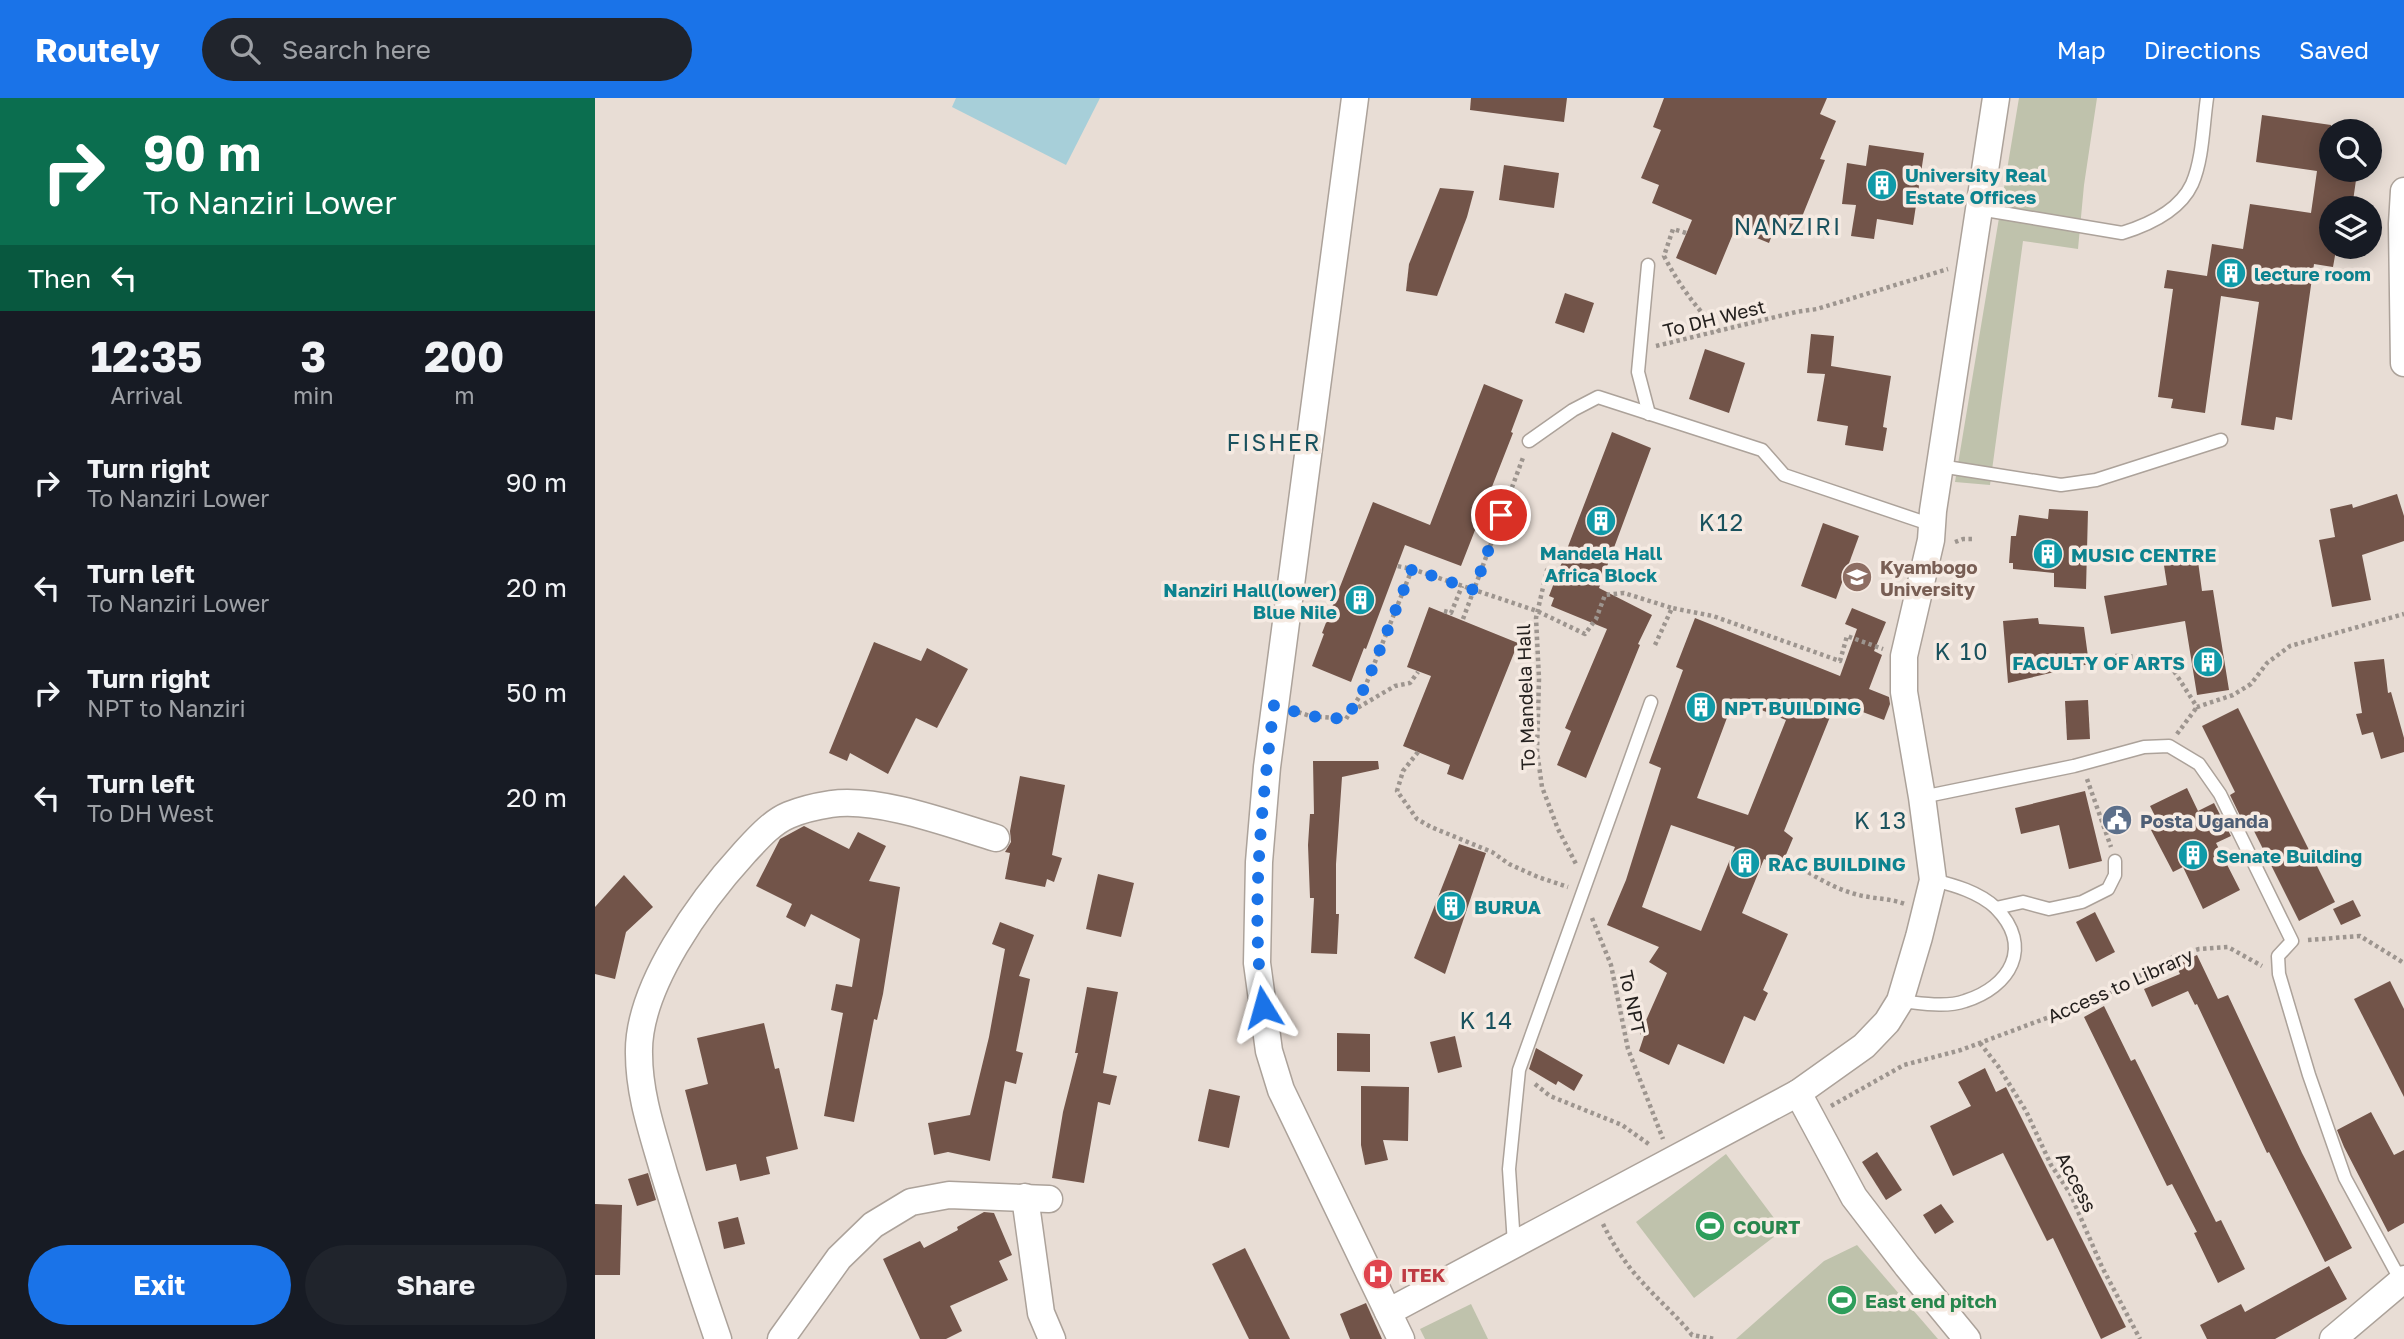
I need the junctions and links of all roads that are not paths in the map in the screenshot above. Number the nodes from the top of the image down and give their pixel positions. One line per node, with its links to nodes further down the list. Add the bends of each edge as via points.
1 (1355, 98): 24 (street, via 1274,705 1259,862 1258,963 1269,1051 1281,1090)
2 (1996, 98): 5 (street)
3 (2207, 98): 5 (lane, via 2192,184 2164,214 2141,227 2122,233)
4 (2404, 191): 7 (street)
5 (1979, 209): 12 (street)
6 (1649, 265): 9 (lane, via 1638,372)
7 (2404, 337): 8 (street)
8 (2404, 363)
9 (1649, 414): 11 (lane, via 1598,397); 13 (lane, via 1762,450 1784,474)
10 (2221, 440): 12 (lane, via 2073,484)
11 (1529, 441)
12 (1940, 466): 13 (street)
13 (1932, 525): 15 (street, via 1904,656 1904,692)
14 (1651, 702): 22 (lane, via 1519,1070 1509,1169)
15 (1922, 797): 18 (street); 23 (lane, via 2144,747 2169,746 2199,764 2220,794 2292,941 2278,956 2279,974 2309,1075 2345,1178)
16 (996, 838): 25 (street, via 868,805 832,804 789,815 764,832 720,879 681,935 659,975 641,1027 638,1053 650,1124)
17 (2115, 861): 19 (lane, via 2108,889 2082,902 2049,909 2023,902)
18 (1933, 880): 19 (lane, via 1969,891); 20 (street)
19 (1996, 908): 20 (lane, via 2011,930 2015,949 2004,979 1963,1002)
20 (1901, 1001): 21 (street, via 1887,1022)
21 (1805, 1105): 22 (street, via 1671,1160); 29 (street, via 1854,1197)
22 (1514, 1244): 24 (street)
23 (2402, 1280): 30 (street)
24 (1388, 1312): 28 (street)
25 (718, 1339)
26 (781, 1339): 27 (street, via 839,1258 873,1225 911,1202 949,1195 1037,1198 1041,1313)
27 (1052, 1339)
28 (1401, 1339)
29 (1967, 1339)
30 (2333, 1339)

